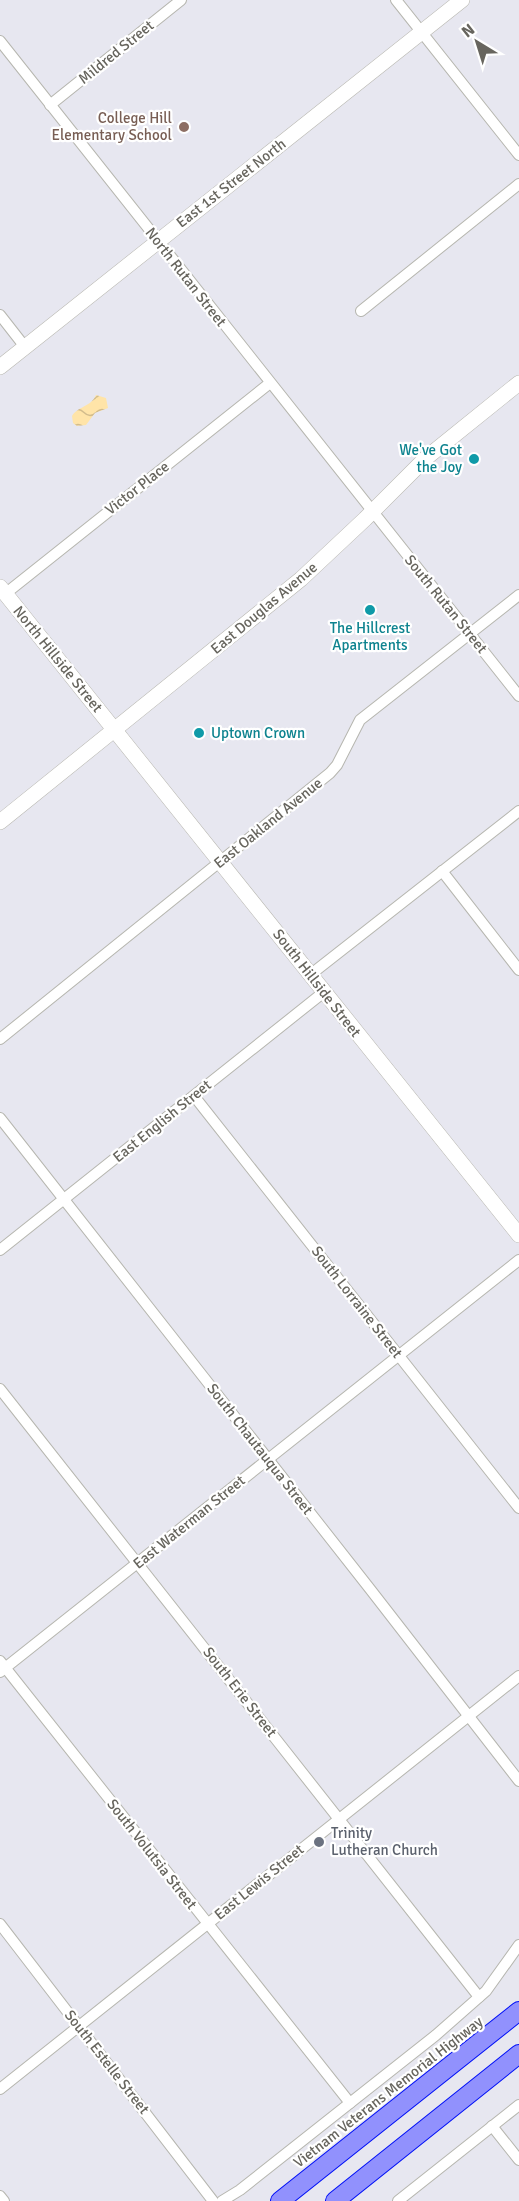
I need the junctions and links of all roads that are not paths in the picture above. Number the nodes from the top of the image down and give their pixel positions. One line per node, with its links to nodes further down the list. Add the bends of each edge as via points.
1 (181, 0): 6 (street, Mildred Street)
2 (396, 0): 4 (street)
3 (462, 0): 4 (main road, East 1st Street North)
4 (422, 32): 7 (street); 9 (main road, East 1st Street North)
5 (0, 41): 6 (street, North Rutan Street)
6 (50, 105): 9 (street, North Rutan Street)
7 (519, 155)
8 (519, 184): 10 (street)
9 (158, 242): 12 (main road, East 1st Street North); 14 (street, North Rutan Street)
10 (361, 311)
11 (0, 315): 12 (street)
12 (25, 347): 13 (main road, East 1st Street North)
13 (0, 367)
14 (270, 383): 16 (street, North Rutan Street); 17 (street, Victor Place)
15 (519, 383): 16 (main road, East Douglas Avenue, via 426,458)
16 (372, 512): 19 (street, South Rutan Street); 21 (main road, East Douglas Avenue, via 301,579)
17 (3, 590): 21 (main road, North Hillside Street)
18 (519, 595): 19 (street, East Oakland Avenue)
19 (470, 634): 20 (street, South Rutan Street); 24 (street, East Oakland Avenue, via 360,720 330,773)
20 (519, 696)
21 (115, 730): 23 (main road, East Douglas Avenue); 24 (main road, South Hillside Street)
22 (519, 811): 25 (street)
23 (0, 822)
24 (220, 862): 27 (main road, South Hillside Street); 29 (street, East Oakland Avenue)
25 (442, 871): 26 (street); 27 (street)
26 (519, 970)
27 (310, 975): 28 (main road, South Hillside Street)
28 (324, 992): 30 (street, East English Street); 33 (main road, South Hillside Street)
29 (0, 1039)
30 (194, 1096): 32 (street, East English Street); 36 (street, South Lorraine Street)
31 (0, 1118): 32 (street, South Chautauqua Street)
32 (64, 1199): 34 (street, East English Street); 38 (street, South Chautauqua Street)
33 (519, 1234)
34 (0, 1250)
35 (519, 1260): 36 (street, East Waterman Street)
36 (398, 1354): 38 (street, East Waterman Street); 39 (street, South Lorraine Street)
37 (0, 1389): 40 (street, South Erie Street)
38 (268, 1459): 40 (street, East Waterman Street); 43 (street, South Chautauqua Street)
39 (519, 1508)
40 (138, 1563): 41 (street, East Waterman Street); 45 (street, South Erie Street)
41 (2, 1667): 47 (street, South Volutsia Street)
42 (519, 1676): 43 (street, East Lewis Street)
43 (468, 1716): 44 (street, South Chautauqua Street); 45 (street, East Lewis Street)
44 (519, 1781)
45 (339, 1818): 47 (street, East Lewis Street); 49 (street, South Erie Street)
46 (0, 1924): 52 (street, South Estelle Street)
47 (207, 1924): 52 (street, East Lewis Street); 56 (street, South Volutsia Street)
48 (519, 1945): 49 (street)
49 (479, 1997): 56 (street)
50 (519, 2001): 53 (highway)
51 (519, 2011): 53 (highway, Vietnam Veterans Memorial Highway)
52 (79, 2026): 55 (street, East Lewis Street); 64 (street, South Estelle Street)
53 (464, 2054): 61 (highway, Vietnam Veterans Memorial Highway)
54 (519, 2054): 62 (highway)
55 (0, 2089)
56 (350, 2103): 65 (street)
57 (519, 2105): 58 (street)
58 (492, 2126): 59 (street); 66 (street)
59 (519, 2160)
60 (0, 2196): 63 (street)
61 (280, 2200)
62 (336, 2200)
63 (4, 2201)
64 (213, 2201)
65 (222, 2201)
66 (398, 2201)

